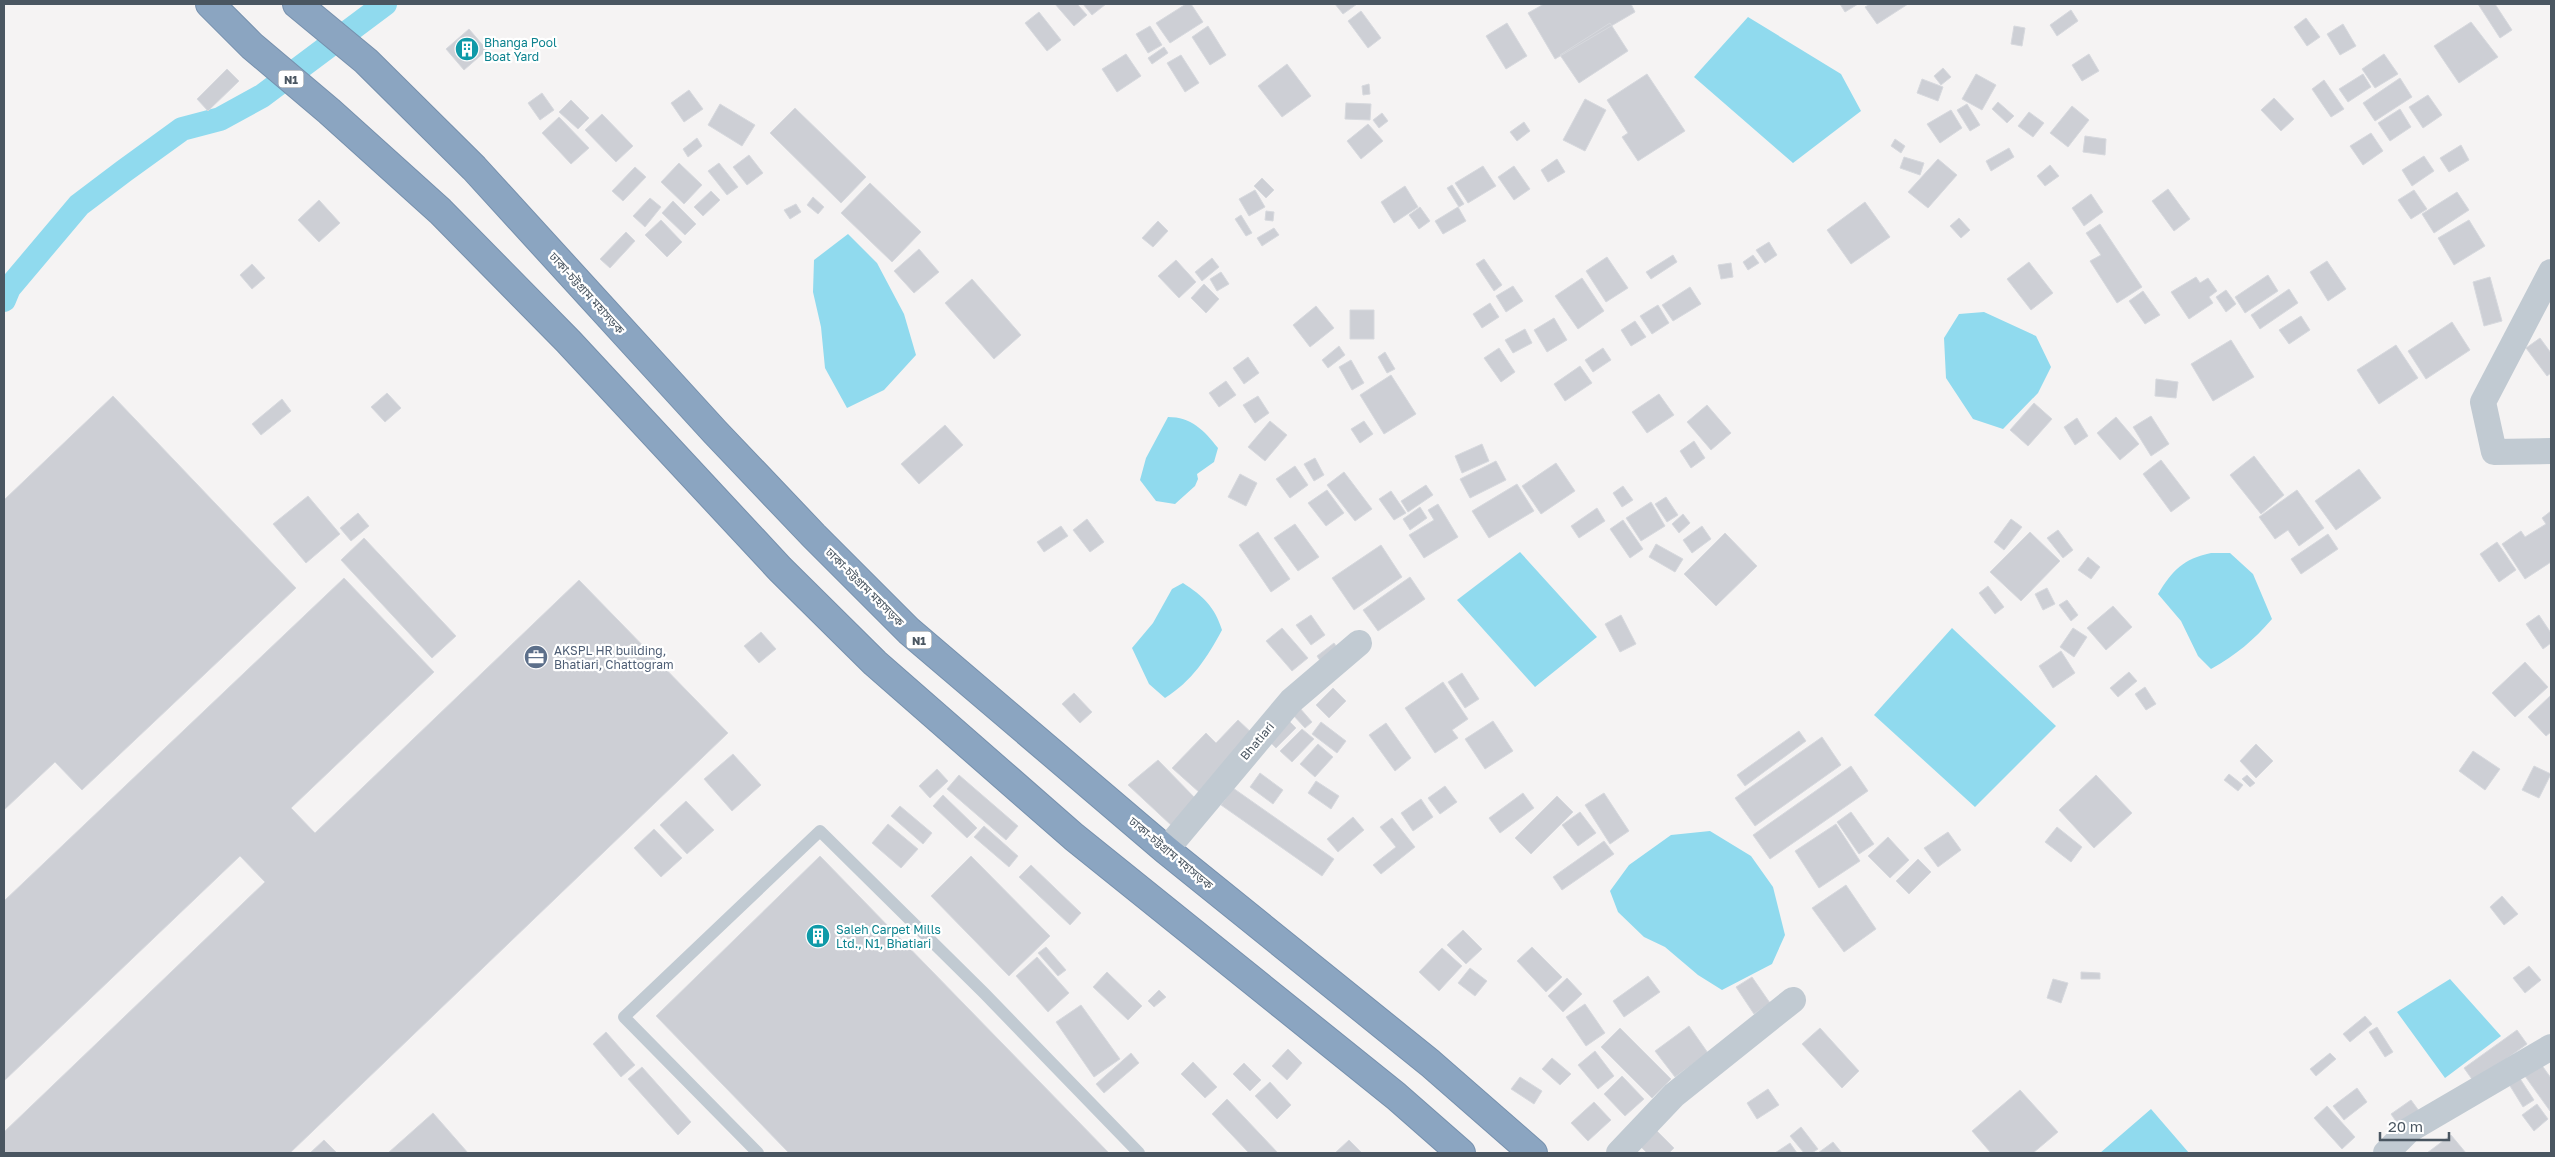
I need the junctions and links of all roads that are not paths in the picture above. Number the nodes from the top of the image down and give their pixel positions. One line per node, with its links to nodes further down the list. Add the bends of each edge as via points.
1 (210, 4): 11 (highway, N1, via 252,46 440,211 568,341 701,486 875,663 1074,837 1396,1096)
2 (297, 4): 6 (highway, ঢাকা-চট্টগ্রাম মহাসড়ক / N1, via 366,61 474,168 721,439 909,631)
3 (2551, 272): 4 (street, via 2483,402 2494,452)
4 (2551, 451)
5 (1359, 643): 6 (street, Bhatiari, via 1291,701)
6 (1166, 850): 12 (highway, ঢাকা-চট্টগ্রাম মহাসড়ক / N1, via 1430,1064)
7 (1793, 1000): 13 (street, via 1674,1095)
8 (2551, 1047): 14 (street, via 2410,1130)
9 (758, 1153): 10 (lane, via 624,1018 820,831)
10 (1139, 1153)
11 (1462, 1153)
12 (1533, 1153)
13 (1619, 1153)
14 (2386, 1153)

